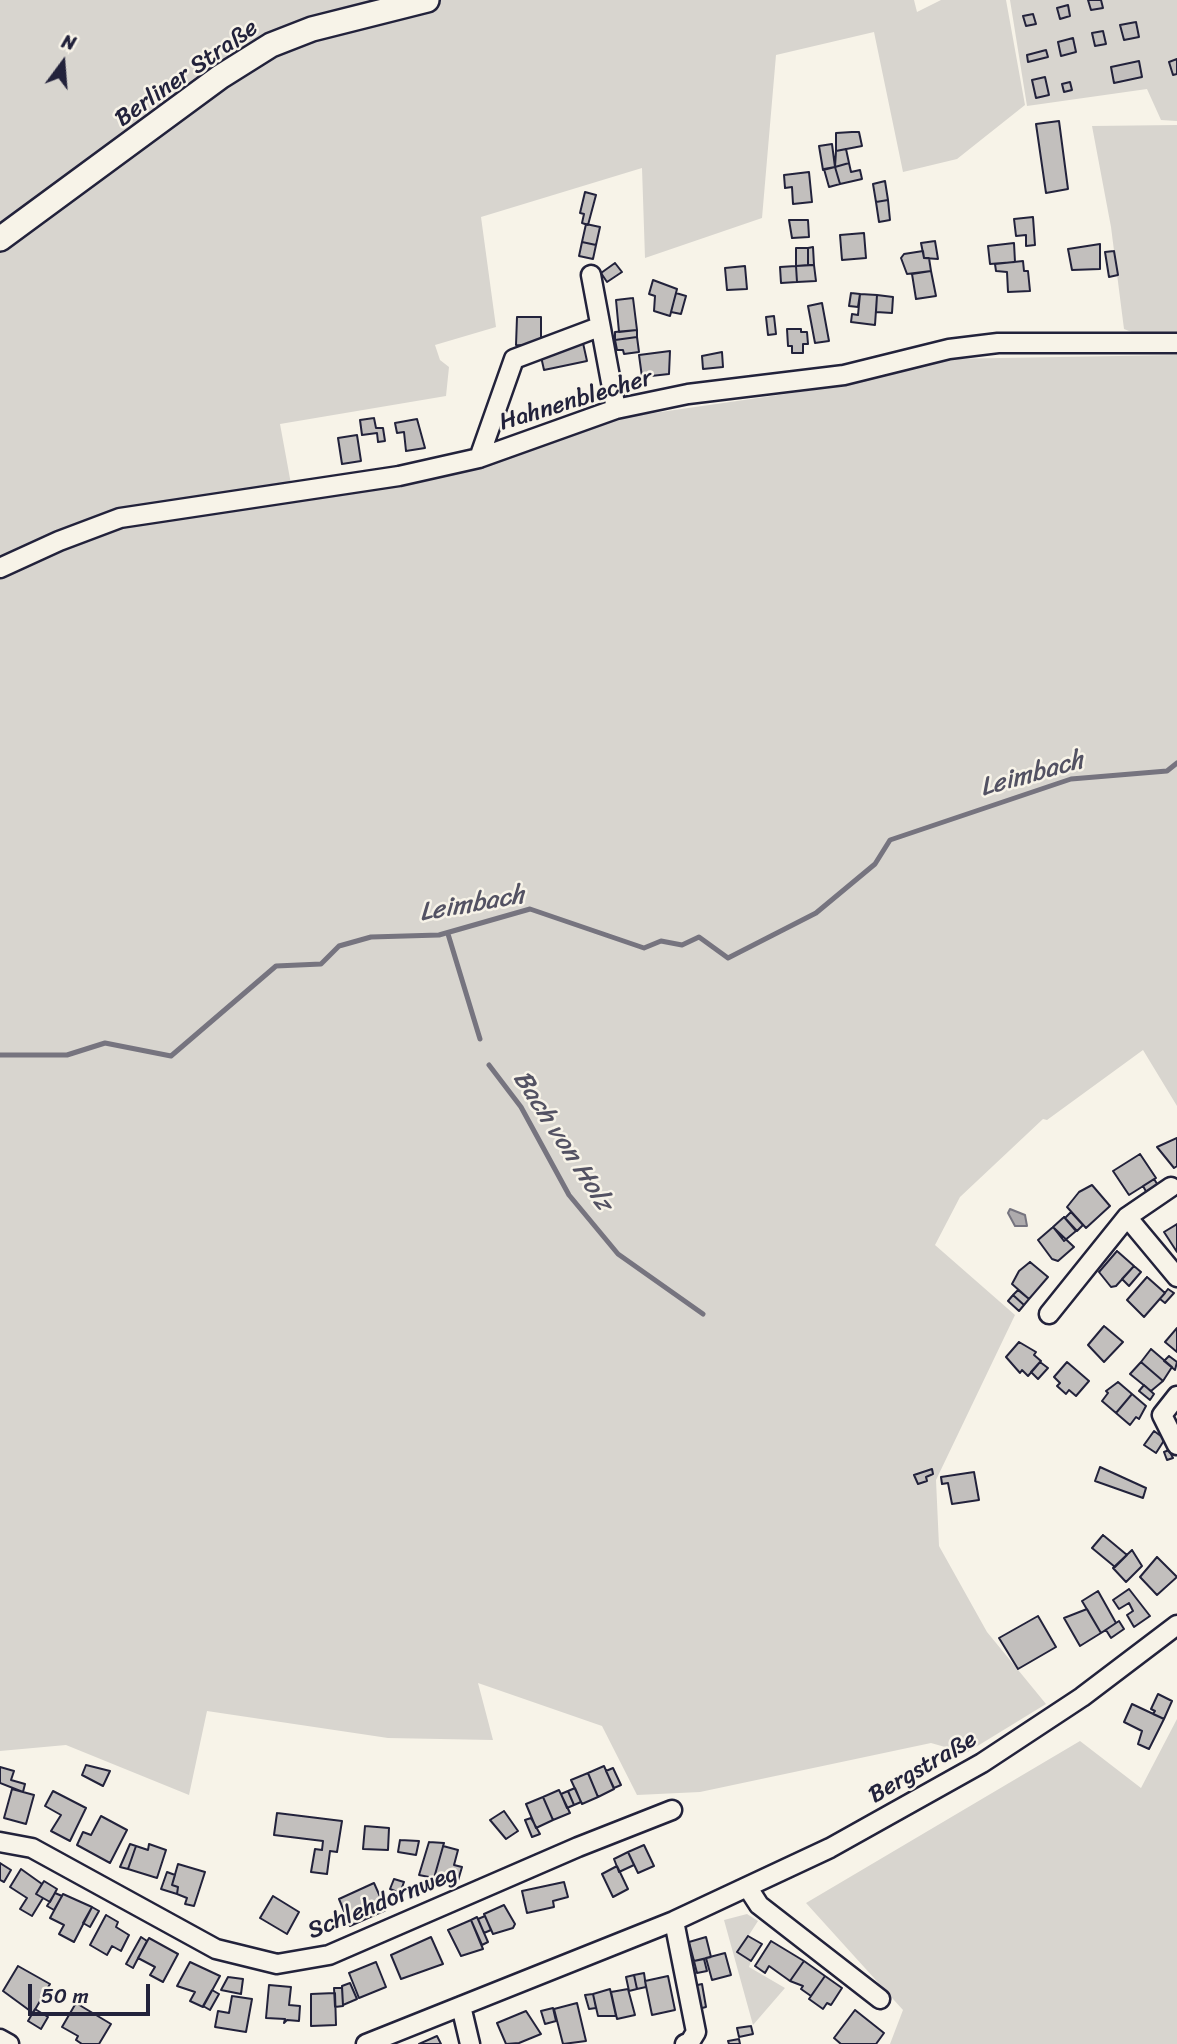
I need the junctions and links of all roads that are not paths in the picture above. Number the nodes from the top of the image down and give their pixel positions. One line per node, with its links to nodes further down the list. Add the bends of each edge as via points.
1 (427, 0): 2 (main road, Berliner Straße, via 312,29 271,45)
2 (0, 239)
3 (591, 275): 4 (street)
4 (599, 327): 6 (street); 7 (street, via 514,359)
5 (1177, 343): 6 (street, Hahnenblecher, via 998,343 949,349 844,375 688,394)
6 (616, 410): 7 (street, Hahnenblecher)
7 (479, 457): 8 (street, Hahnenblecher, via 398,475 120,518)
8 (0, 568)
9 (1171, 1187): 10 (street)
10 (1127, 1217): 11 (street); 12 (street)
11 (1177, 1277)
12 (1049, 1314)
13 (1177, 1396): 14 (street, via 1162,1415)
14 (1177, 1445)
15 (1177, 1625): 18 (street, Bergstraße, via 1083,1698 982,1763)
16 (672, 1810): 17 (street, Schlehdornweg, via 329,1955 277,1964 216,1949 32,1848)
17 (0, 1842)
18 (748, 1888): 19 (street, Bergstraße); 20 (street, via 760,1905)
19 (674, 1921): 21 (street, Bergstraße); 26 (street, via 696,2032)
20 (880, 1999)
21 (461, 2006): 24 (street, Bergstraße); 25 (street)
22 (0, 2039): 23 (street)
23 (9, 2044)
24 (366, 2044)
25 (470, 2044)
26 (685, 2044)

